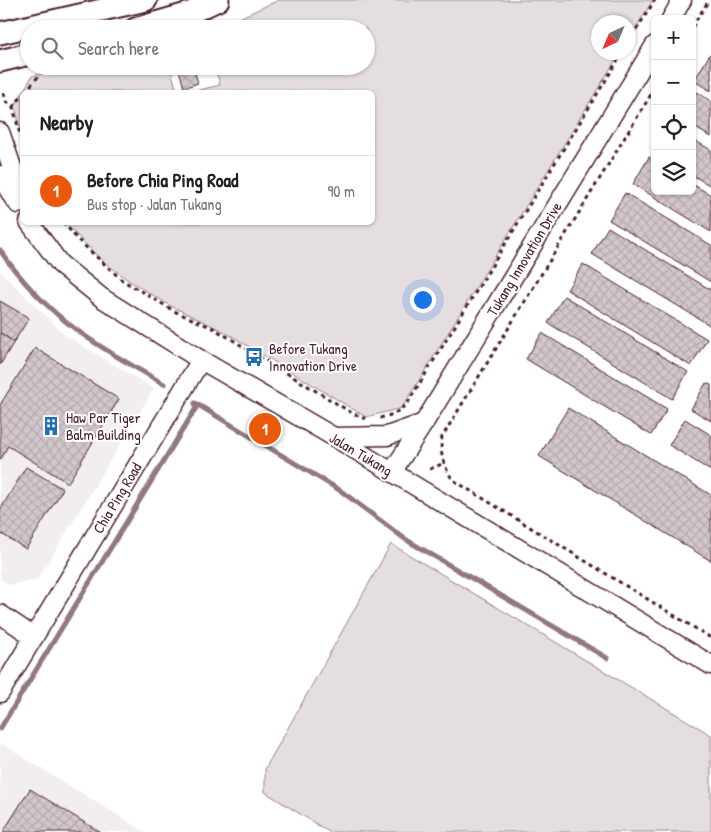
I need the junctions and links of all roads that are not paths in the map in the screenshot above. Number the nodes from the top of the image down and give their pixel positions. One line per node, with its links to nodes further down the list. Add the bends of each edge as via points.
1 (146, 0): 5 (main road)
2 (218, 0): 6 (main road)
3 (682, 0): 4 (street)
4 (673, 15)
5 (58, 20)
6 (166, 20)
7 (20, 28): 8 (main road)
8 (0, 33)
9 (651, 52): 17 (street, Tukang Innovation Drive)
10 (20, 56): 11 (main road)
11 (0, 62)
12 (0, 132): 14 (street, via 14,173)
13 (0, 175): 14 (street)
14 (20, 208)
15 (31, 225): 16 (street, Jalan Tukang, via 60,264 102,298)
16 (201, 360): 18 (street, Jalan Tukang); 21 (street, Chia Ping Road)
17 (424, 423): 18 (street, via 387,436); 19 (street, Tukang Innovation Drive)
18 (334, 437): 19 (street, Jalan Tukang)
19 (392, 472): 22 (street, Jalan Tukang)
20 (0, 614): 21 (street)
21 (34, 636): 23 (street, Chia Ping Road)
22 (711, 665)
23 (0, 693)

